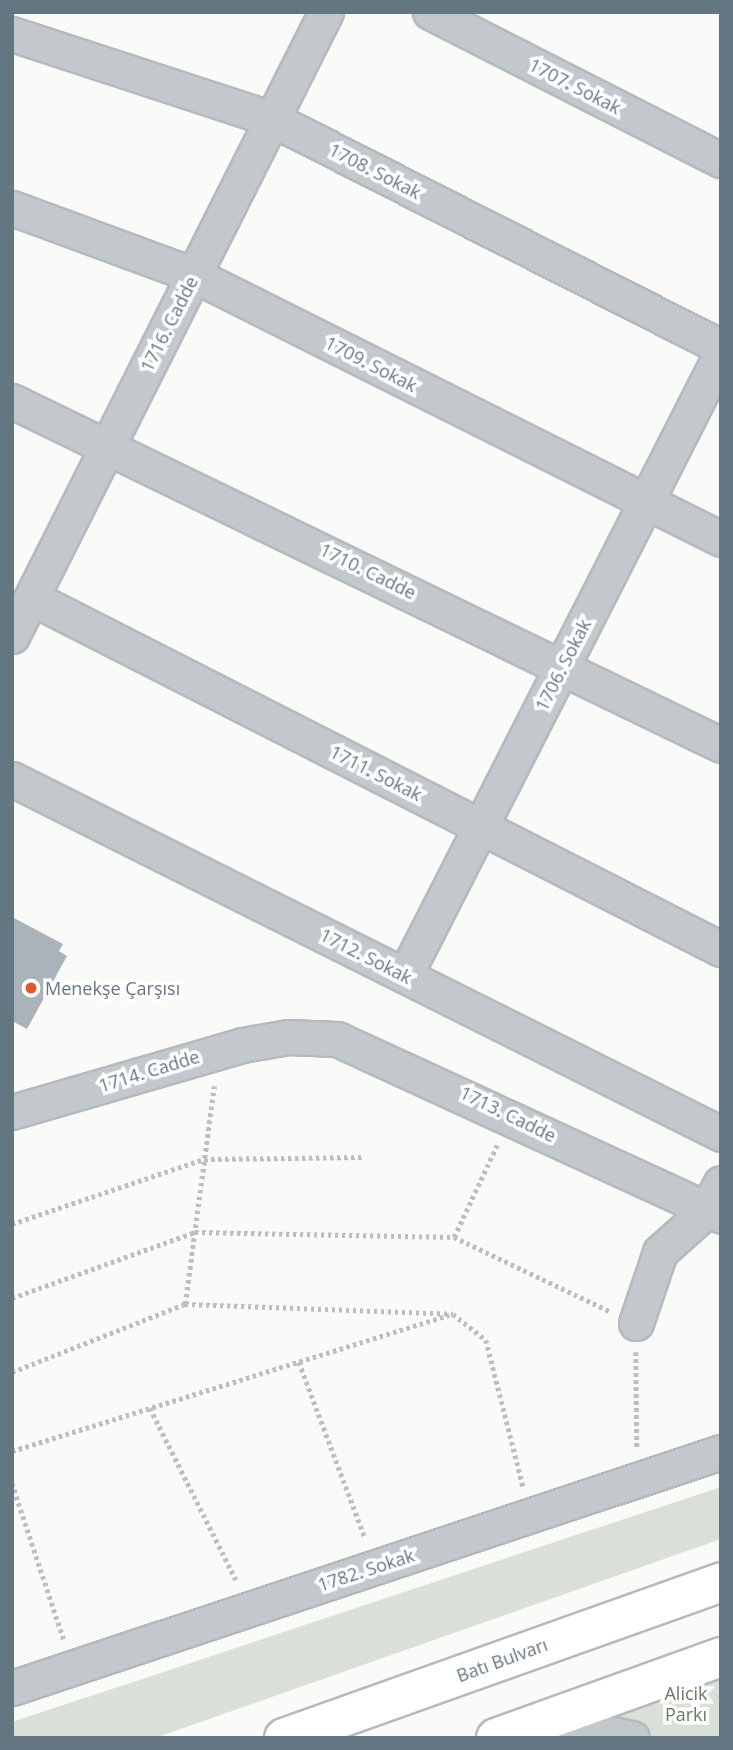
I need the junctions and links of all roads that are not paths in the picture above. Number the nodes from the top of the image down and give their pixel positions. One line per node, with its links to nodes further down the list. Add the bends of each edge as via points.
1 (326, 12): 4 (street, 1716. Cadde)
2 (430, 12): 5 (street, 1707. Sokak)
3 (12, 34): 4 (street, 1708. Sokak)
4 (272, 119): 7 (street, 1716. Cadde); 8 (street, 1708. Sokak)
5 (721, 160)
6 (12, 208): 7 (street, 1709. Sokak)
7 (194, 275): 11 (street, 1716. Cadde); 12 (street, 1709. Sokak)
8 (721, 347)
9 (721, 354): 12 (street, 1706. Sokak)
10 (12, 401): 11 (street, 1710. Cadde)
11 (109, 443): 14 (street, 1716. Cadde); 16 (street, 1710. Cadde)
12 (646, 501): 13 (street, 1709. Sokak); 16 (street, 1706. Sokak)
13 (721, 539)
14 (32, 598): 15 (street, 1716. Cadde); 19 (street, 1711. Sokak)
15 (12, 636)
16 (562, 666): 17 (street, 1710. Cadde); 19 (street, 1706. Sokak)
17 (721, 745)
18 (12, 779): 21 (street, 1712. Sokak)
19 (481, 827): 20 (street, 1711. Sokak); 21 (street, 1706. Sokak)
20 (721, 949)
21 (405, 975): 24 (street, 1712. Sokak)
22 (288, 1037): 23 (street, 1714. Cadde, via 218,1051); 25 (street, 1713. Cadde, via 356,1043)
23 (12, 1112)
24 (721, 1134)
25 (718, 1208): 26 (street, via 660,1252)
26 (635, 1324)
27 (721, 1452): 30 (street, 1782. Sokak)
28 (721, 1582): 32 (main road, Batı Bulvarı)
29 (721, 1657): 31 (main road)
30 (12, 1688)
31 (547, 1720): 33 (main road); 34 (street)
32 (284, 1738)
33 (496, 1738)
34 (632, 1738)

